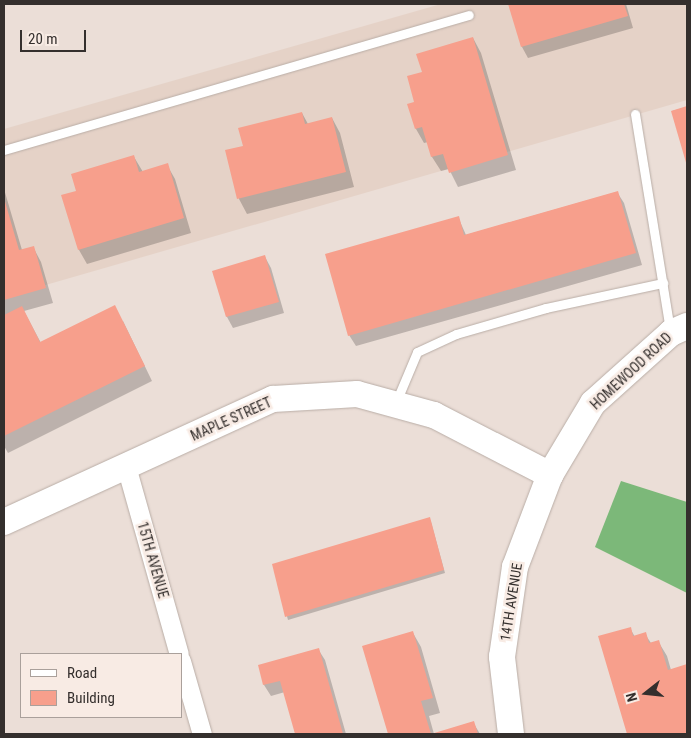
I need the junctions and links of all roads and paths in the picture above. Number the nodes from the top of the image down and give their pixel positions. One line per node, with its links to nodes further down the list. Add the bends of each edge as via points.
1 (469, 15): 3 (lane)
2 (635, 114): 4 (lane)
3 (4, 150)
4 (662, 283): 5 (lane); 6 (lane, via 546,308 456,334 417,352)
5 (679, 330): 8 (street, HOMEWOOD ROAD, via 593,403)
6 (395, 404): 7 (street, MAPLE STREET, via 358,394 273,398); 8 (street, MAPLE STREET, via 434,415)
7 (126, 466): 9 (street, MAPLE STREET); 10 (street, 15TH AVENUE)
8 (550, 474): 13 (street, 14TH AVENUE, via 514,566 502,657)
9 (4, 522)
10 (179, 653)
11 (182, 664): 12 (street)
12 (202, 734)
13 (511, 734)

